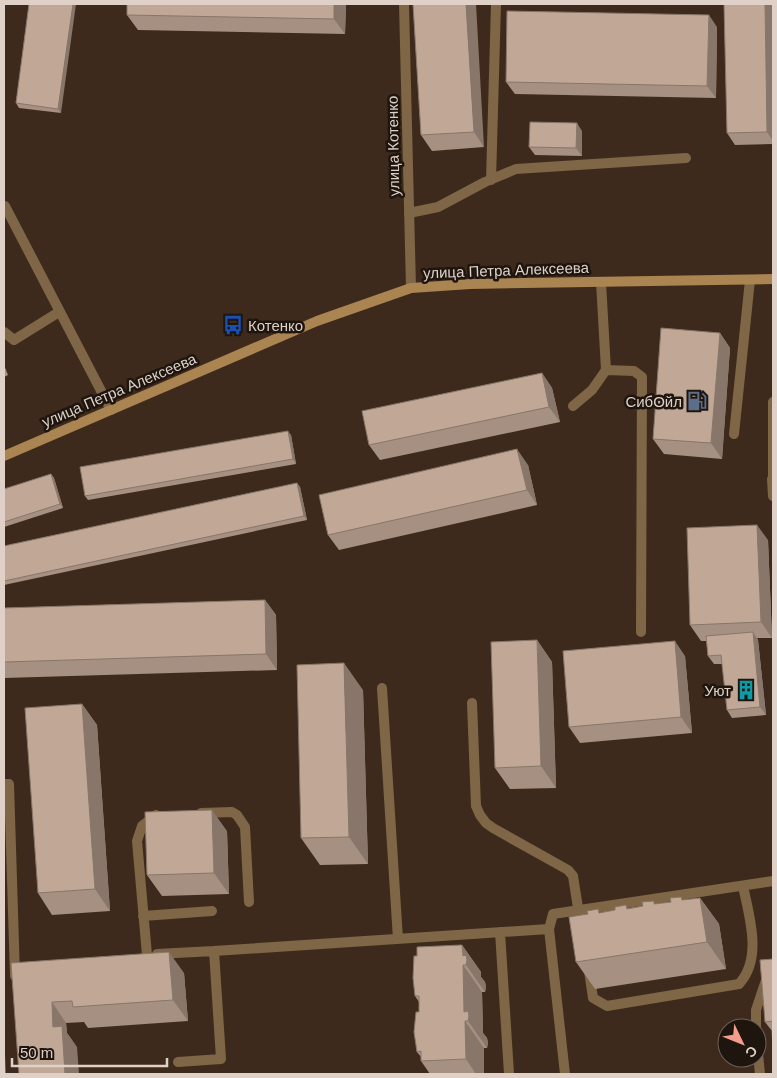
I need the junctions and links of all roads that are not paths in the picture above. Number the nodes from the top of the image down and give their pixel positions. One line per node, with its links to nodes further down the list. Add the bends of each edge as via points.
1 (404, 4): 6 (street, улица Котенко)
2 (496, 4): 4 (street)
3 (686, 158): 4 (street, via 516,169)
4 (491, 180): 6 (street, via 438,206)
5 (5, 206): 11 (street)
6 (409, 213): 10 (street, улица Котенко)
7 (773, 279): 8 (street, улица Петра Алексеева)
8 (750, 280): 9 (street, улица Петра Алексеева); 17 (street)
9 (601, 282): 10 (street, улица Петра Алексеева); 13 (street)
10 (411, 288): 16 (street, улица Петра Алексеева, via 317,321)
11 (59, 312): 12 (street, via 14,340); 16 (street)
12 (4, 332)
13 (606, 370): 15 (street, via 592,390); 21 (street, via 634,371 642,377)
14 (773, 402): 19 (street)
15 (573, 406)
16 (111, 410): 18 (street, улица Петра Алексеева)
17 (734, 434)
18 (4, 456)
19 (772, 480): 20 (street)
20 (773, 496)
21 (640, 632)
22 (382, 688): 35 (street)
23 (472, 703): 30 (street, via 476,806 480,815 486,824 568,870 573,876)
24 (4, 784): 40 (street, via 9,784 18,963)
25 (193, 814): 29 (street, via 232,812 245,827)
26 (164, 815): 32 (street, via 148,820 138,833)
27 (773, 881): 28 (street)
28 (743, 886): 30 (street); 38 (street, via 754,945 744,978 739,984 607,1006 593,998)
29 (249, 902)
30 (578, 909): 33 (street, via 553,914); 36 (street)
31 (212, 911): 32 (street)
32 (144, 916): 37 (street, via 142,955)
33 (549, 929): 34 (street); 44 (street)
34 (500, 932): 35 (street); 43 (street)
35 (398, 939): 37 (street)
36 (583, 939)
37 (214, 951): 42 (street, via 221,1059)
38 (587, 958)
39 (773, 974): 41 (street, via 767,977)
40 (16, 991)
41 (756, 1018)
42 (178, 1062)
43 (509, 1074)
44 (565, 1074)

